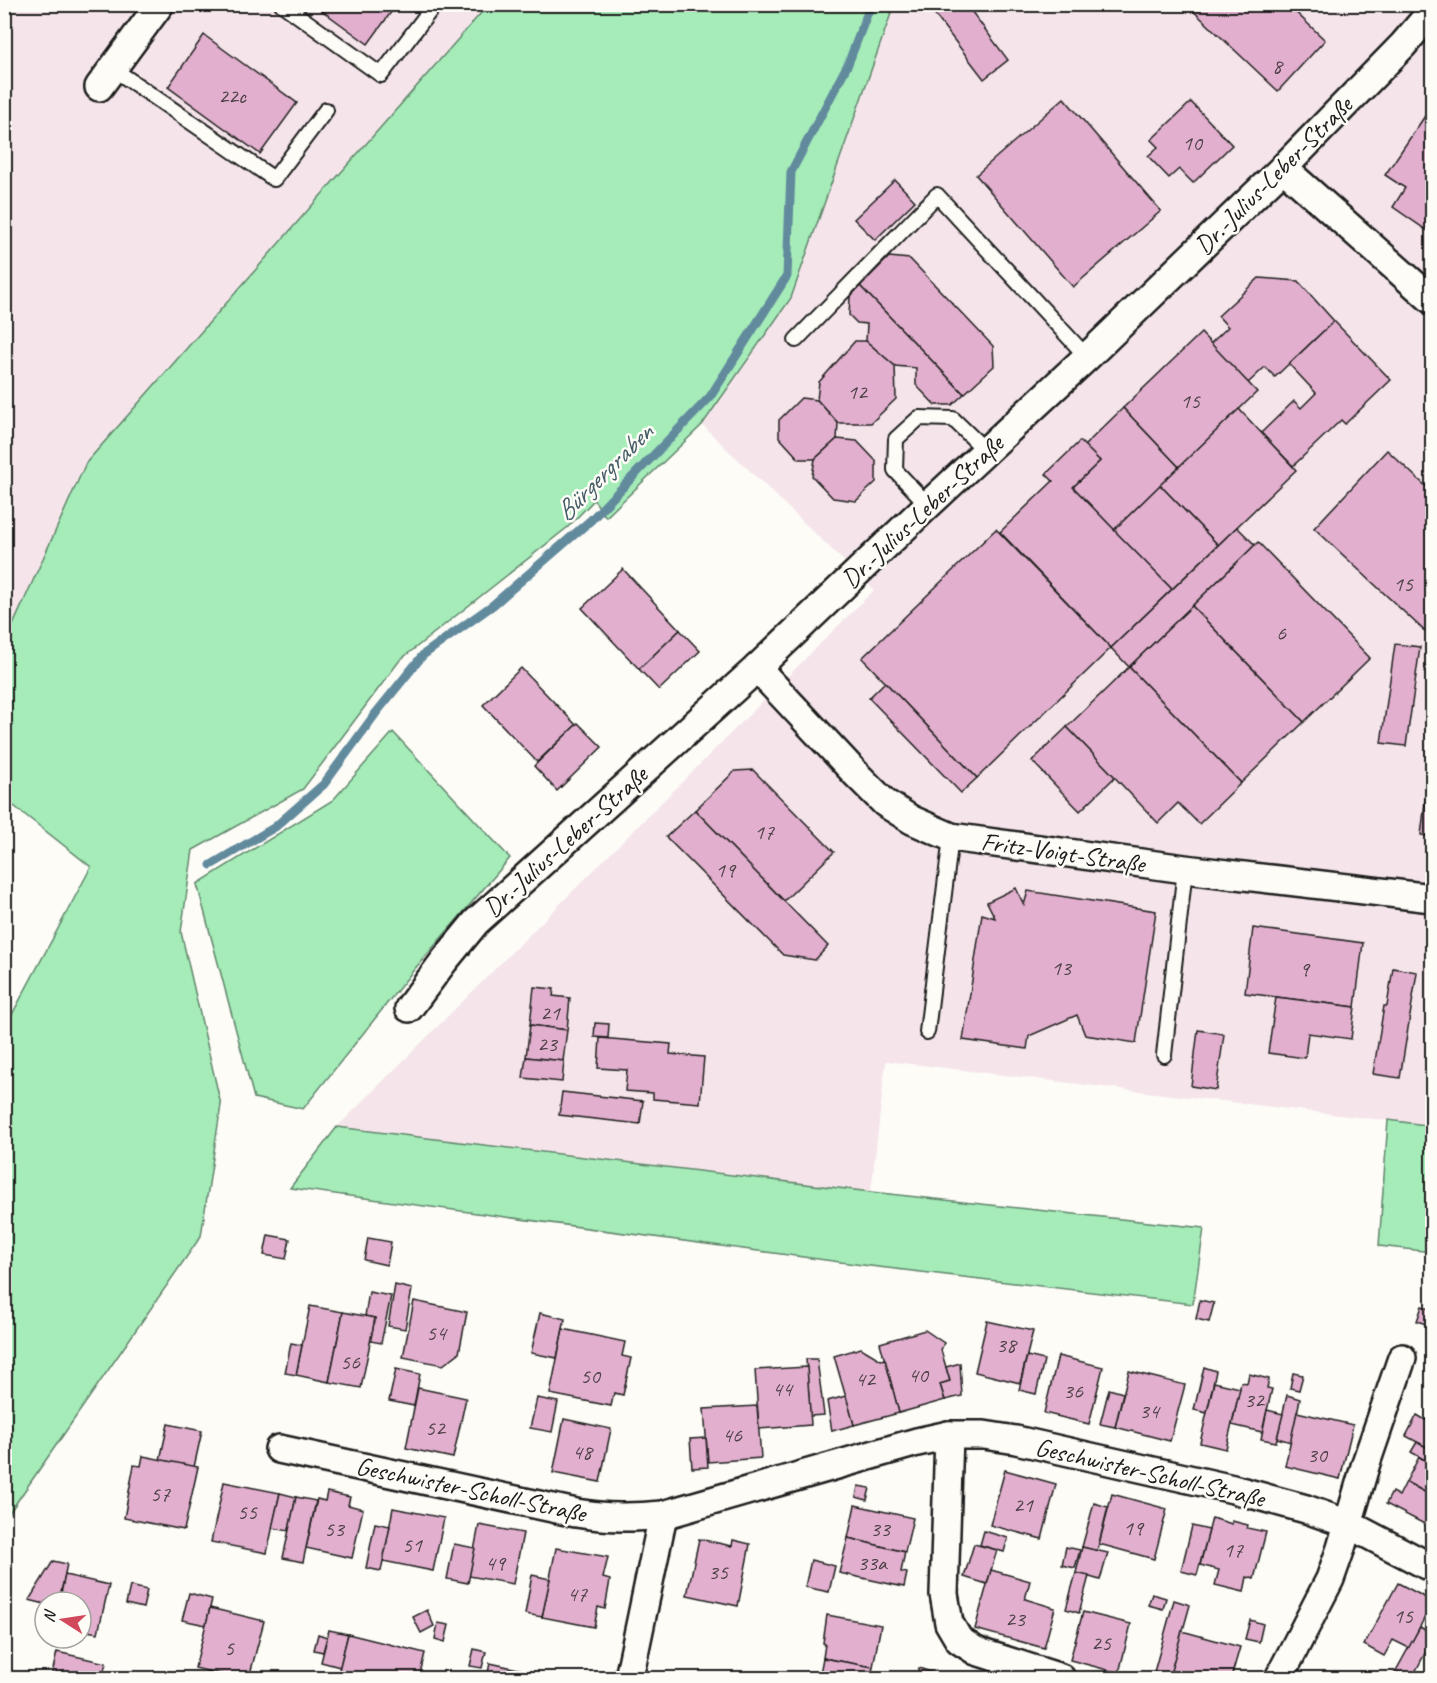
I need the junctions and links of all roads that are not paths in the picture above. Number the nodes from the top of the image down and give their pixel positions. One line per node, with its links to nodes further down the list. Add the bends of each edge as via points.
1 (160, 4): 5 (street)
2 (282, 4): 3 (lane, via 381,75)
3 (435, 4)
4 (1432, 11): 7 (street, Dr.-Julius-Leber-Straße)
5 (106, 77): 6 (lane, via 274,179)
6 (326, 110)
7 (1283, 168): 8 (street); 10 (street, Dr.-Julius-Leber-Straße)
8 (1432, 300)
9 (796, 340): 10 (lane, via 937,195)
10 (1087, 357): 11 (street, Dr.-Julius-Leber-Straße)
11 (986, 452): 12 (street, Dr.-Julius-Leber-Straße); 12 (lane, via 953,419 919,417 896,439 895,470)
12 (928, 505): 13 (street, Dr.-Julius-Leber-Straße)
13 (758, 668): 14 (street, Fritz-Voigt-Straße, via 885,803); 17 (street, Dr.-Julius-Leber-Straße, via 476,922)
14 (951, 837): 15 (street, Fritz-Voigt-Straße); 18 (lane)
15 (1185, 868): 16 (street, Fritz-Voigt-Straße); 19 (lane)
16 (1432, 898)
17 (410, 1008)
18 (927, 1032)
19 (1164, 1055)
20 (1402, 1358): 24 (street)
21 (949, 1435): 23 (street, Geschwister-Scholl-Straße); 24 (street, Geschwister-Scholl-Straße, via 1016,1440 1233,1489); 27 (street, via 944,1594 949,1623 959,1640 976,1650)
22 (279, 1449): 23 (street, Geschwister-Scholl-Straße, via 603,1517)
23 (663, 1515): 26 (street)
24 (1348, 1524): 25 (street, Geschwister-Scholl-Straße); 28 (street, via 1330,1579)
25 (1432, 1568)
26 (628, 1678)
27 (1061, 1678)
28 (1278, 1678)

